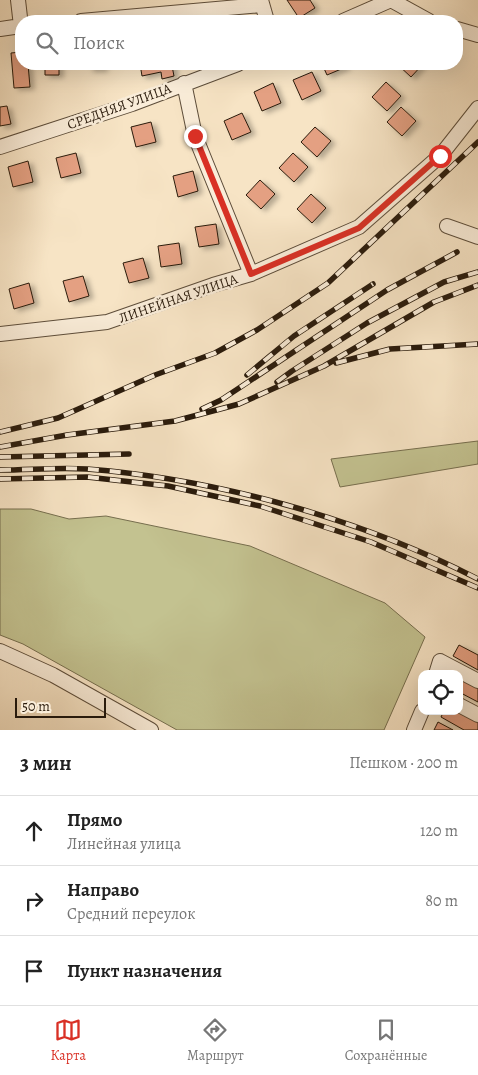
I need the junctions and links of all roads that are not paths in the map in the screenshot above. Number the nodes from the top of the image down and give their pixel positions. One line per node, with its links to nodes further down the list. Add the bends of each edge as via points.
1 (18, 0): 4 (street)
2 (391, 0): 7 (street); 8 (street)
3 (261, 2): 5 (street); 6 (street)
4 (20, 15)
5 (139, 15)
6 (265, 15)
7 (357, 15)
8 (418, 15)
9 (15, 27): 10 (street)
10 (0, 29)
11 (463, 31): 12 (street)
12 (478, 35)
13 (221, 70): 14 (street, СРЕДНЯЯ УЛИЦА)
14 (184, 83): 16 (street, СРЕДНЯЯ УЛИЦА, via 132,104); 19 (street, via 195,136)
15 (478, 108): 19 (street, ЛИНЕЙНАЯ УЛИЦА, via 440,156 359,228)
16 (0, 147)
17 (447, 226): 18 (street)
18 (478, 237)
19 (251, 274): 20 (street, ЛИНЕЙНАЯ УЛИЦА, via 108,322)
20 (0, 334)
21 (0, 651): 29 (street, via 53,675)
22 (437, 670): 23 (street, via 440,661)
23 (456, 670)
24 (463, 674): 25 (street)
25 (478, 682)
26 (463, 707): 28 (street)
27 (420, 715): 30 (street)
28 (478, 715)
29 (151, 730)
30 (414, 730)

